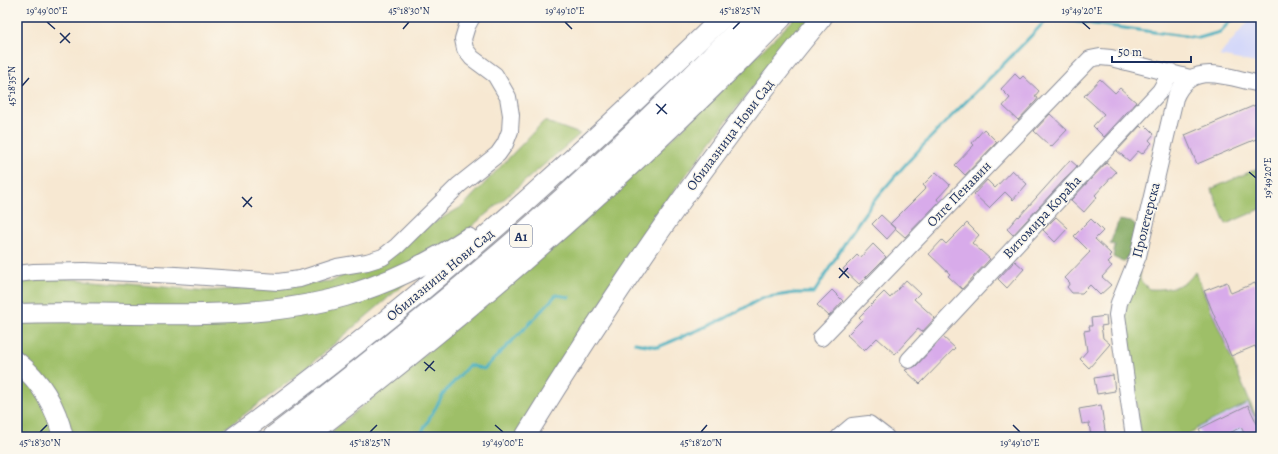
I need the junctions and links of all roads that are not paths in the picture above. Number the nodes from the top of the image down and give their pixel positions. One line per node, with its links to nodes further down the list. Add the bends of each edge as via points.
1 (472, 17): 10 (street, via 463,39 465,49 472,58 495,75 508,97 510,131 498,154 383,256 300,279 278,282 93,272)
2 (723, 17): 9 (main road, Обилазница Нови Сад)
3 (752, 17): 17 (highway, A1, via 589,176 528,230)
4 (781, 17): 18 (highway, A1, via 670,127 547,240)
5 (822, 17): 19 (main road, Обилазница Нови Сад, via 737,125 662,227)
6 (1171, 72): 7 (street); 12 (street, Олге Пенавин, via 1111,58 1090,59); 13 (street, Витомира Кораћа, via 1160,91)
7 (1190, 78): 8 (street, via 1211,74); 22 (street, Пролетерска, via 1179,89 1176,98 1138,256 1119,303 1117,315)
8 (1261, 84)
9 (536, 193): 11 (main road, via 447,252 418,267 365,289 324,301 280,308 226,312); 16 (main road, Обилазница Нови Сад, via 462,258 289,397)
10 (17, 274)
11 (17, 314)
12 (821, 338)
13 (909, 360)
14 (17, 362): 15 (main road, via 44,391 57,415)
15 (63, 437)
16 (234, 437)
17 (274, 437)
18 (305, 437)
19 (525, 437)
20 (839, 437): 21 (street, via 852,426 868,424)
21 (886, 437)
22 (1134, 437)

